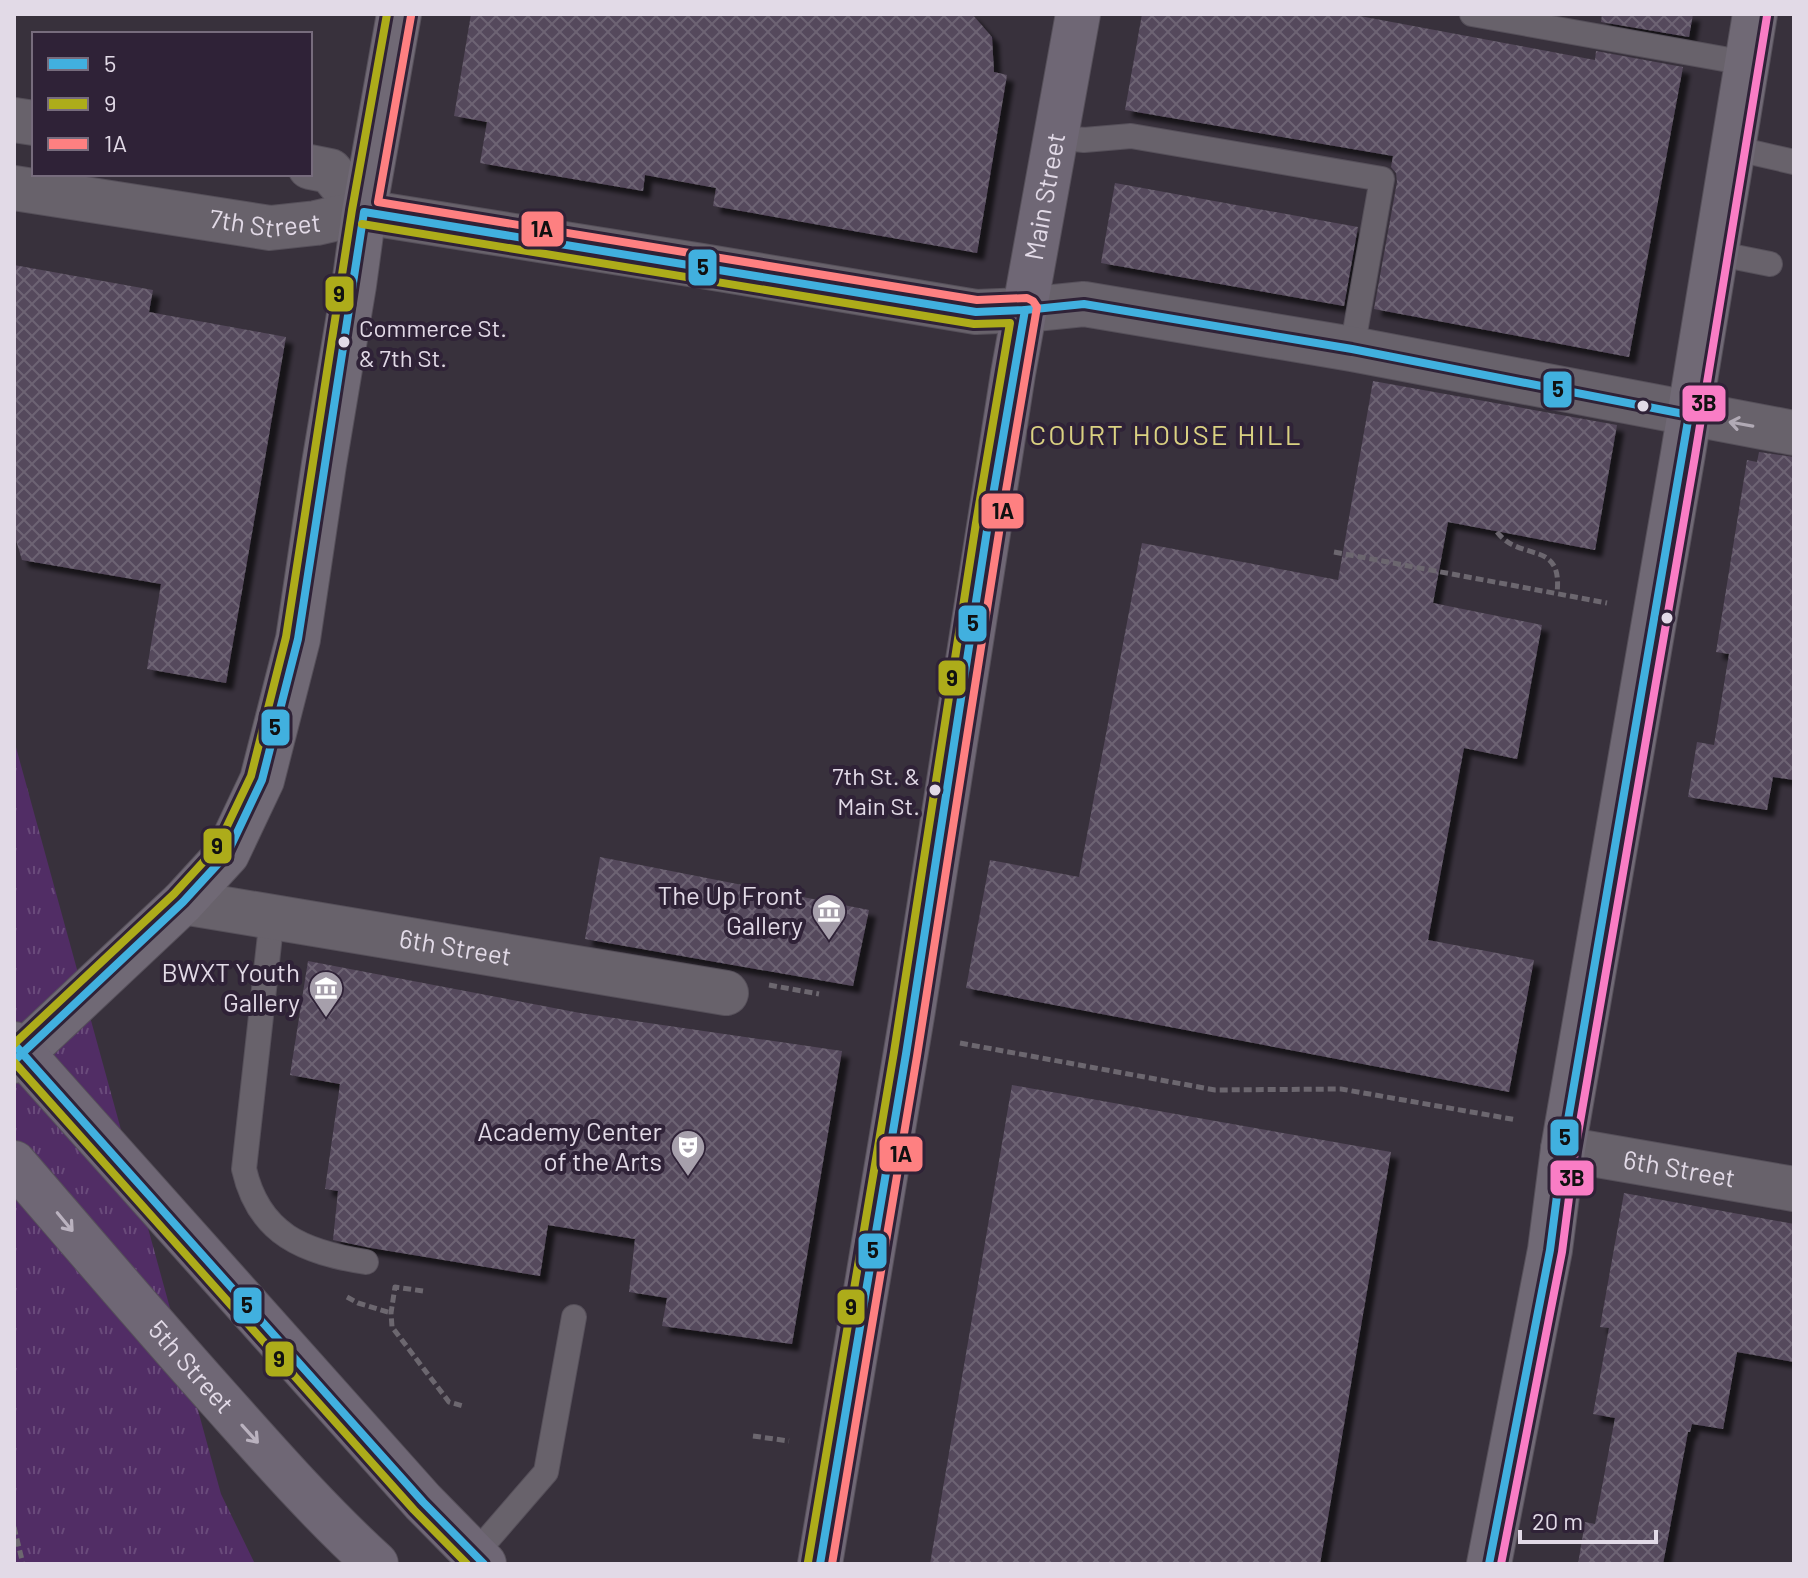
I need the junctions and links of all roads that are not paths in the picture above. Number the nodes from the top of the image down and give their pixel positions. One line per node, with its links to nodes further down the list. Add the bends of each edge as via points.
1 (399, 14): 11 (main road)
2 (1078, 14): 6 (main road, Main Street)
3 (1472, 14): 5 (lane)
4 (1755, 14): 5 (main road)
5 (1746, 63): 7 (main road)
6 (1056, 137): 14 (main road, Main Street); 15 (lane, via 1131,136 1382,179)
7 (1733, 148): 8 (lane); 12 (main road)
8 (1794, 162)
9 (312, 167): 11 (street, via 330,171)
10 (14, 188): 11 (street, 7th Street, via 270,228)
11 (364, 212): 14 (street, 7th Street, via 976,312); 18 (main road, via 298,639 279,720 262,780 227,854)
12 (1715, 253): 13 (lane); 16 (main road)
13 (1770, 264)
14 (1025, 310): 15 (street, 7th Street, via 1084,304); 29 (main road, Main Street)
15 (1352, 349): 16 (street, 7th Street)
16 (1689, 415): 17 (street, 7th Street, one-way to 16); 22 (main road)
17 (1794, 433)
18 (183, 902): 19 (street, 6th Street); 21 (main road)
19 (272, 917): 20 (street, 6th Street); 25 (lane, via 244,1169 248,1185 270,1223 288,1238)
20 (726, 993)
21 (17, 1053): 27 (main road)
22 (1563, 1149): 24 (street, 6th Street); 30 (main road, via 1550,1250)
23 (14, 1163): 28 (main road, 5th Street, one-way to 28, via 261,1446)
24 (1794, 1189)
25 (366, 1262)
26 (574, 1317): 27 (lane, via 546,1472)
27 (480, 1559)
28 (376, 1564)
29 (820, 1564)
30 (1489, 1564)

